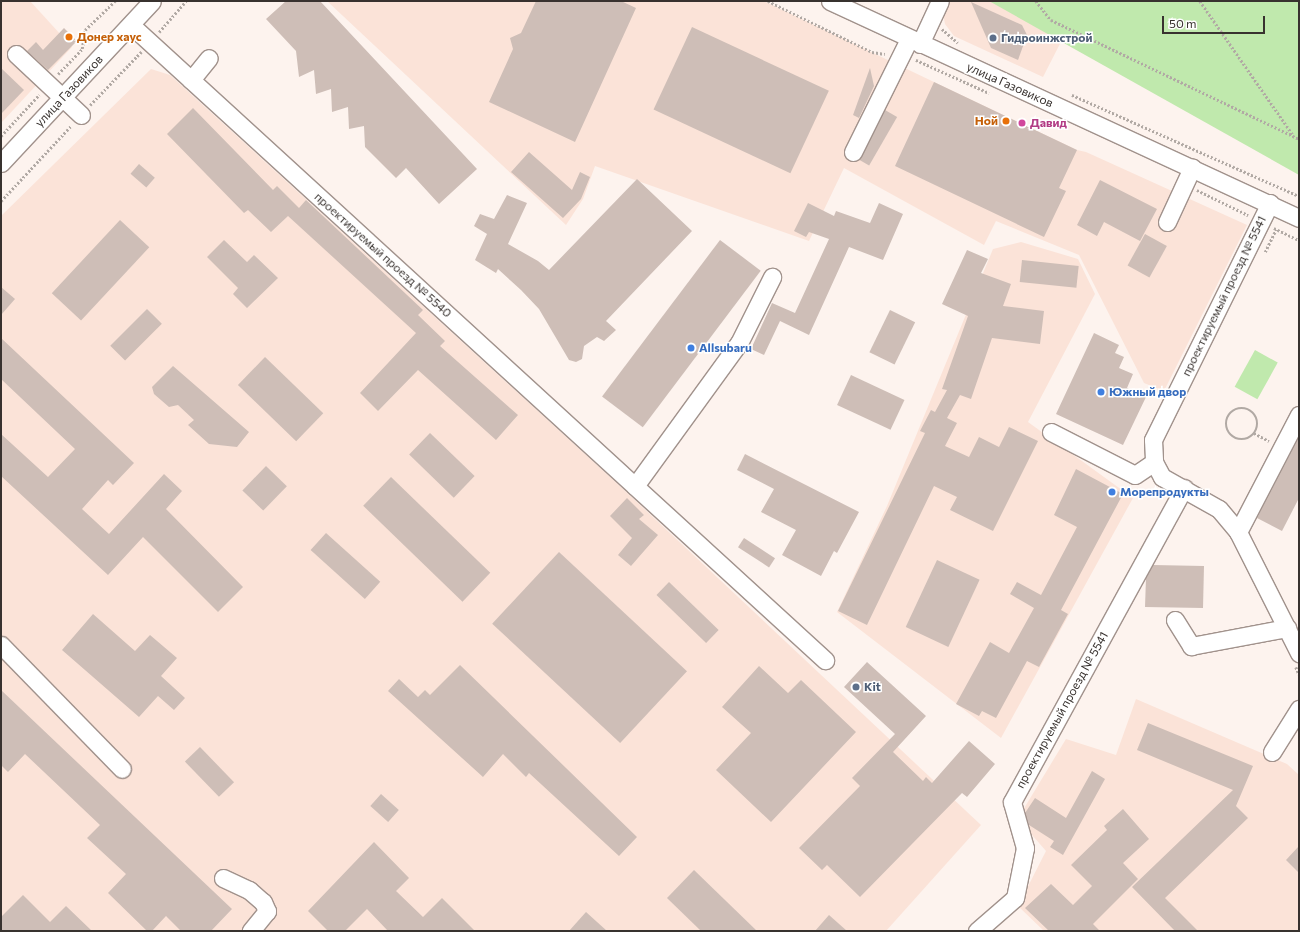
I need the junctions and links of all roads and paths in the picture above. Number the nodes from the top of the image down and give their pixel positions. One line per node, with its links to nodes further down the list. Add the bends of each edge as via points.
1 (115, 1): 18 (path, via 85,30 82,49)
2 (152, 1): 9 (street, улица Газовиков)
3 (186, 1): 12 (path)
4 (768, 1): 15 (path, via 872,52)
5 (830, 1): 11 (street, улица Газовиков)
6 (940, 1): 11 (street)
7 (1036, 1): 24 (path, via 1050,20)
8 (1200, 1): 24 (path)
9 (131, 25): 12 (street, проектируемый проезд № 5540); 21 (street, улица Газовиков)
10 (947, 34): 13 (path)
11 (914, 41): 15 (street); 28 (street, улица Газовиков)
12 (150, 42): 17 (street, проектируемый проезд № 5540)
13 (960, 44)
14 (16, 54): 18 (street)
15 (900, 57): 19 (path, via 914,59); 26 (street)
16 (209, 58): 17 (street)
17 (191, 80): 42 (street, проектируемый проезд № 5540)
18 (48, 84): 21 (street); 23 (path)
19 (992, 94)
20 (1070, 94): 30 (path)
21 (62, 97): 22 (street); 27 (street, улица Газовиков)
22 (81, 115)
23 (1, 136)
24 (1294, 137): 25 (path)
25 (1299, 139)
26 (853, 152)
27 (1, 163)
28 (1192, 168): 29 (street); 31 (street, улица Газовиков)
29 (1185, 184): 33 (street); 34 (path)
30 (1299, 196)
31 (1270, 203): 32 (street, улица Газовиков); 34 (street, проектируемый проезд № 5541)
32 (1299, 218)
33 (1167, 222)
34 (1269, 225): 35 (path); 36 (path); 41 (street, проектируемый проезд № 5541, via 1153,440)
35 (1299, 240)
36 (1260, 257)
37 (772, 277): 42 (street, via 739,343)
38 (1228, 414): 38 (path, via 1225,424 1233,438 1249,439 1256,431 1258,420 1252,411 1237,408)
39 (1299, 415): 44 (street)
40 (1051, 432): 41 (street, via 1135,475)
41 (1154, 462): 43 (street, проектируемый проезд № 5541, via 1162,477)
42 (635, 486): 49 (street, проектируемый проезд № 5540)
43 (1184, 488): 44 (street, via 1219,510); 55 (street, проектируемый проезд № 5541, via 1012,802 1025,848 1015,898)
44 (1238, 532): 46 (street)
45 (1175, 620): 46 (street, via 1191,646)
46 (1287, 628): 48 (street)
47 (1, 645): 52 (street)
48 (1299, 653)
49 (825, 660)
50 (1299, 709): 51 (street)
51 (1272, 752)
52 (122, 769)
53 (223, 878): 54 (street, via 249,890 263,902 267,911)
54 (251, 931)
55 (977, 931)

